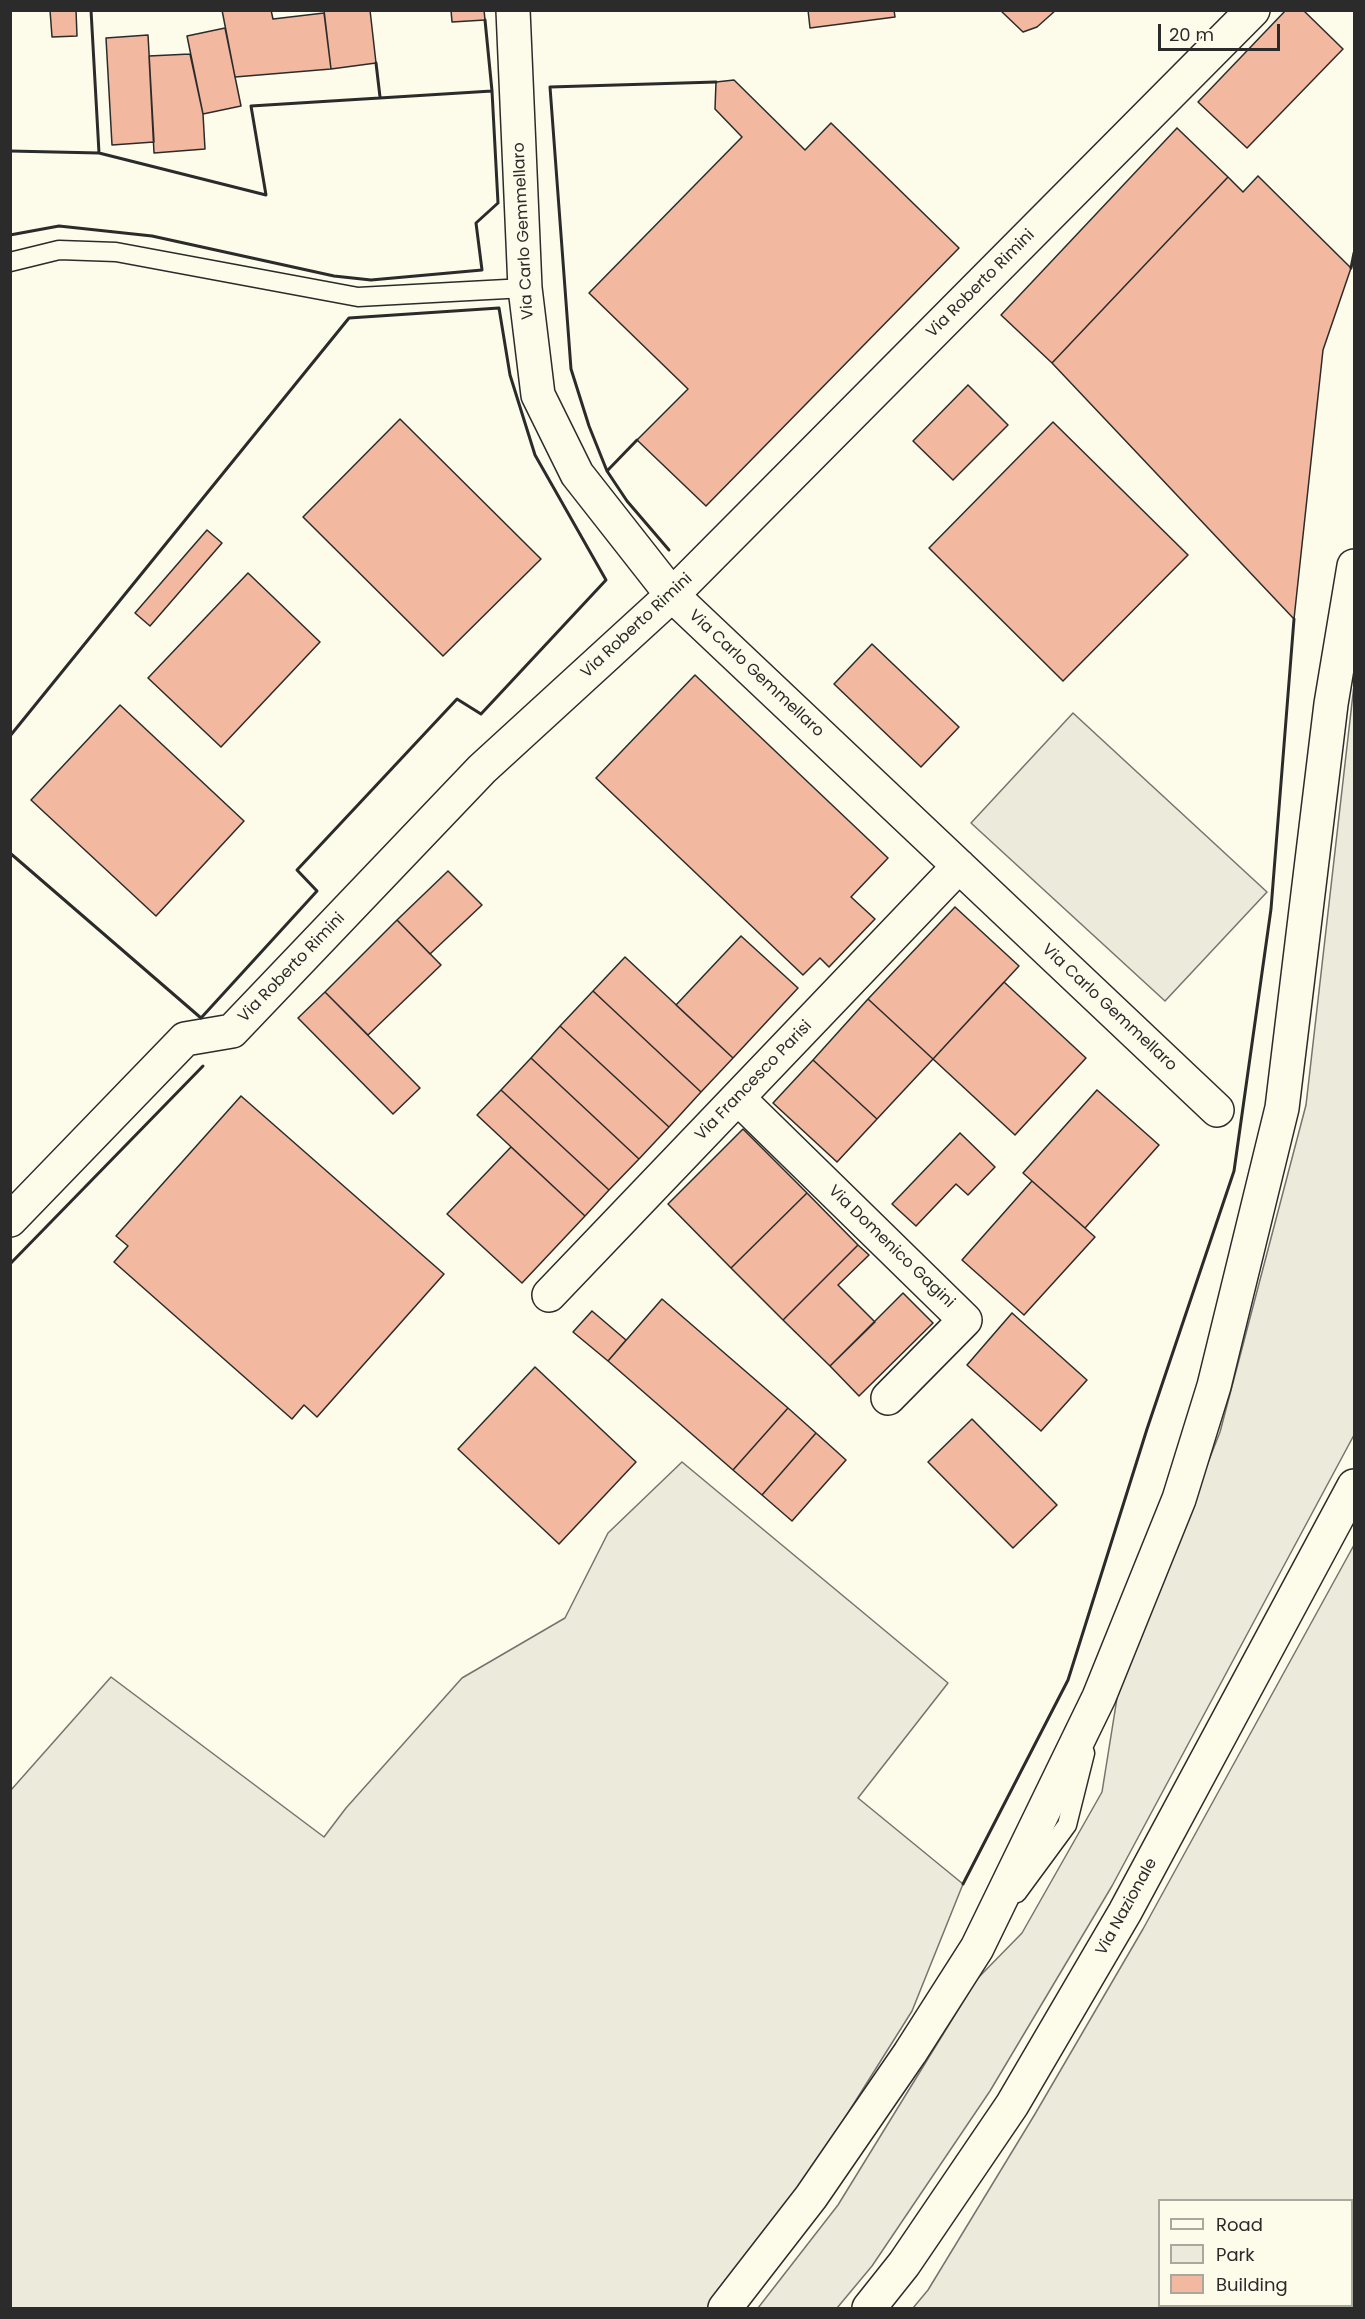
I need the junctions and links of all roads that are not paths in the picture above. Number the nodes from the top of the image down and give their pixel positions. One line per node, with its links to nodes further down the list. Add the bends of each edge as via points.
1 (513, 10): 4 (street, Via Carlo Gemmellaro)
2 (1253, 10): 6 (street, Via Roberto Rimini)
3 (10, 262): 4 (lane, via 59,250 116,252 358,297)
4 (525, 288): 6 (street, Via Carlo Gemmellaro, via 538,395 577,474)
5 (1354, 566): 14 (street, via 1331,704 1282,1108 1214,1386 1179,1498 1099,1697 977,1948 910,2054 811,2197)
6 (672, 595): 7 (street, Via Carlo Gemmellaro); 10 (street, Via Roberto Rimini, via 482,769 232,1031 185,1039)
7 (959, 866): 8 (street, Via Francesco Parisi); 9 (street, Via Carlo Gemmellaro)
8 (738, 1098): 11 (street, Via Francesco Parisi); 12 (street, Via Domenico Gagini, via 965,1320)
9 (1217, 1110)
10 (10, 1220)
11 (549, 1295)
12 (888, 1398)
13 (1354, 1486): 15 (street, Via Nazionale, via 1125,1912 1012,2104 904,2264)
14 (724, 2308)
15 (868, 2308)

